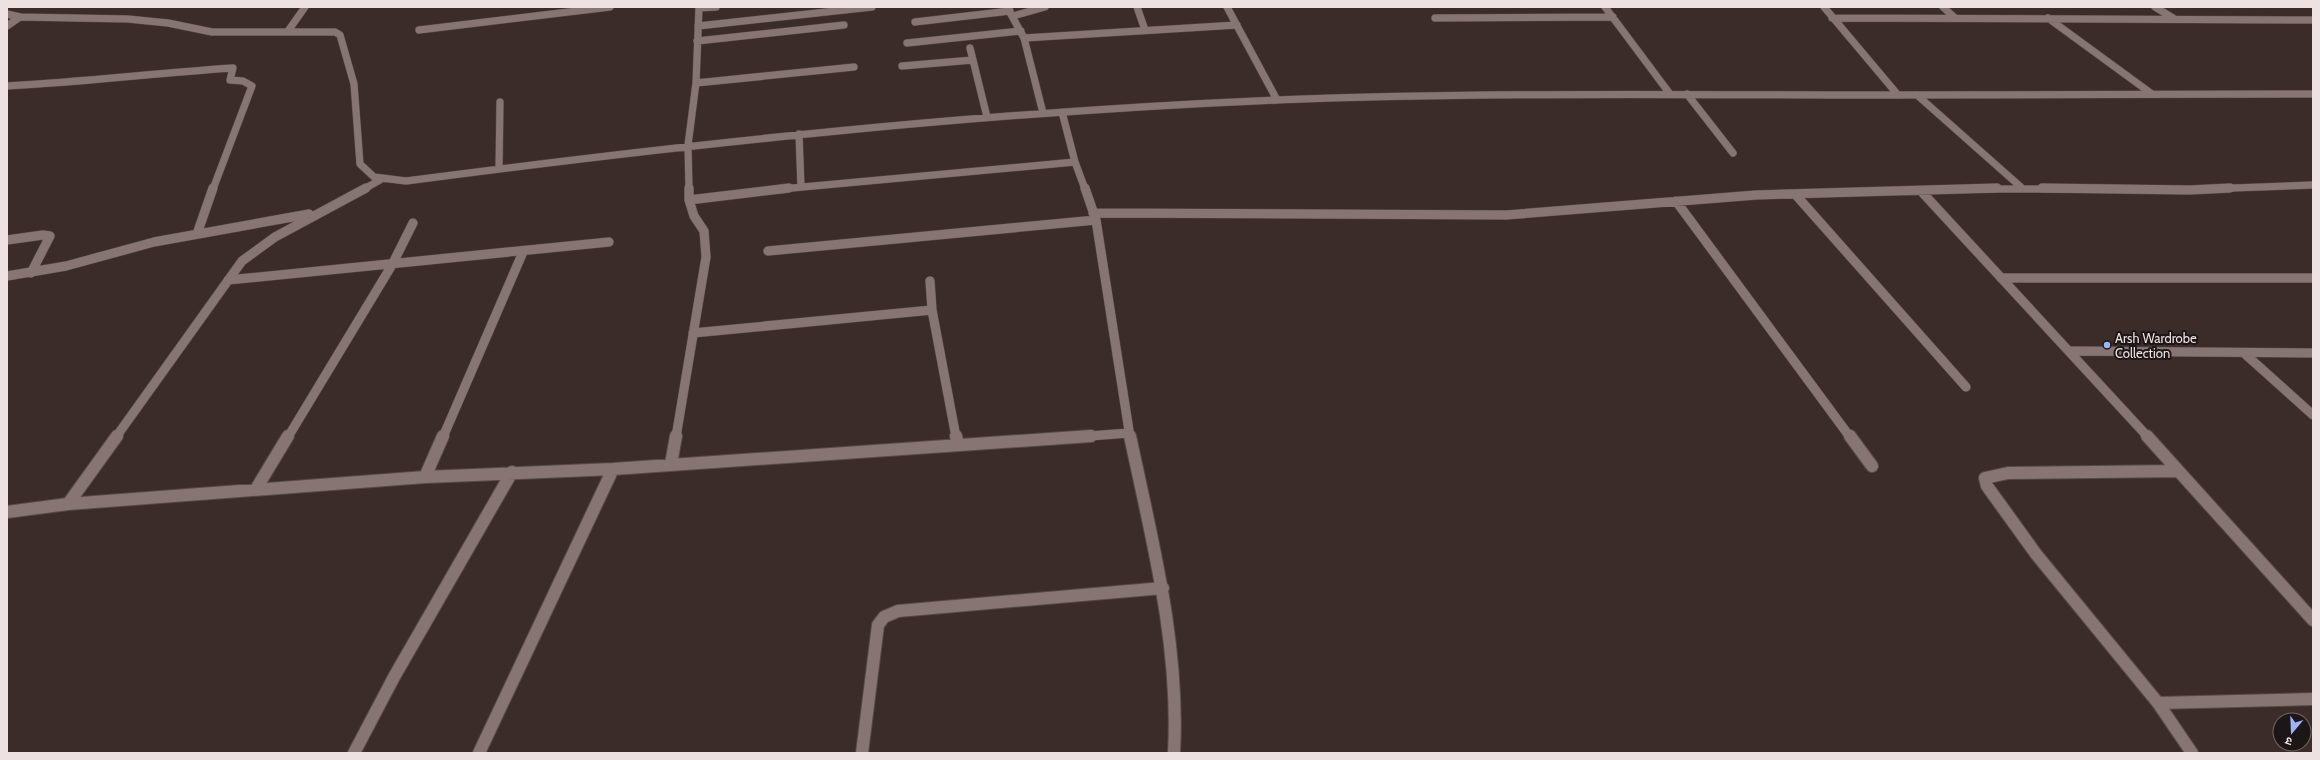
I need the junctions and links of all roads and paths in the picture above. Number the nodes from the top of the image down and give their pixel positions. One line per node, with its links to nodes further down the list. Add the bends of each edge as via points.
1 (305, 7): 30 (street)
2 (610, 7): 28 (street)
3 (699, 7): 4 (street); 27 (street)
4 (716, 7)
5 (872, 7): 27 (street)
6 (1045, 7): 13 (street)
7 (1137, 7): 29 (street)
8 (1227, 7): 25 (street)
9 (1605, 7): 17 (street)
10 (1824, 7): 18 (street)
11 (1943, 7): 19 (street)
12 (2155, 7): 21 (street)
13 (1010, 12): 23 (street); 31 (street)
14 (7, 14): 15 (street)
15 (20, 16): 26 (street); 30 (street, via 142,20 212,32)
16 (1435, 18): 17 (street)
17 (1613, 18): 41 (street)
18 (1832, 18): 19 (street); 45 (street)
19 (1955, 18): 20 (street)
20 (2048, 18): 21 (street); 43 (street)
21 (2173, 18): 22 (street)
22 (2313, 20)
23 (915, 22)
24 (844, 25): 33 (street)
25 (1238, 25): 29 (street); 47 (street)
26 (7, 26)
27 (698, 26): 33 (street)
28 (419, 30)
29 (1145, 30): 32 (street)
30 (288, 31): 57 (street, via 335,32 340,35 354,84 360,164 365,174)
31 (1021, 31): 32 (street); 34 (street)
32 (1024, 38): 50 (street)
33 (697, 41): 39 (street)
34 (907, 43)
35 (970, 48): 36 (street)
36 (973, 60): 37 (street); 51 (street)
37 (902, 66)
38 (854, 67): 39 (street)
39 (696, 83): 53 (street)
40 (7, 86): 68 (street, via 232,68 230,80 243,81 252,86)
41 (1670, 94): 42 (street); 47 (street, via 1481,94)
42 (1687, 94): 45 (street); 54 (street)
43 (2152, 94): 44 (street); 46 (street)
44 (2313, 94)
45 (1898, 95): 46 (street)
46 (1917, 95): 60 (street)
47 (1277, 100): 49 (street)
48 (500, 102): 56 (street)
49 (1062, 112): 50 (street); 55 (street)
50 (1043, 113): 51 (street)
51 (987, 117): 52 (street)
52 (799, 134): 53 (street); 59 (street)
53 (688, 146): 56 (street); 63 (street)
54 (1733, 153)
55 (1075, 162): 59 (street); 66 (street)
56 (499, 169): 57 (street, via 406,181)
57 (380, 180): 65 (street)
58 (2313, 185): 60 (street, via 2190,190)
59 (801, 187): 63 (street)
60 (2022, 188): 61 (street)
61 (1921, 191): 62 (street); 76 (street)
62 (1795, 194): 64 (street); 85 (street)
63 (689, 200): 81 (street, via 694,216 704,231 706,257)
64 (1676, 201): 66 (street, via 1506,215); 90 (street)
65 (323, 212): 68 (street); 78 (street, via 261,244 242,261)
66 (1094, 216): 71 (street); 87 (street)
67 (413, 223): 73 (street)
68 (197, 234): 74 (street, via 154,242)
69 (7, 240): 74 (street, via 50,236)
70 (609, 242): 72 (street)
71 (768, 250)
72 (523, 252): 73 (street); 94 (street)
73 (392, 265): 78 (street); 95 (street)
74 (31, 273): 75 (street)
75 (7, 276)
76 (2001, 278): 77 (street); 82 (street)
77 (2313, 278)
78 (228, 280): 96 (street)
79 (930, 281): 80 (street)
80 (932, 310): 81 (street); 88 (street)
81 (693, 333): 89 (street)
82 (2071, 351): 84 (street); 92 (street)
83 (2313, 353): 84 (street)
84 (2245, 354): 86 (street)
85 (1966, 387)
86 (2313, 416)
87 (1129, 433): 88 (street); 98 (street)
88 (958, 445): 89 (street)
89 (671, 464): 91 (street)
90 (1872, 466)
91 (613, 469): 93 (street); 103 (street)
92 (2177, 471): 99 (street); 101 (street, via 2008,473 1985,478 1987,486 2036,554)
93 (512, 472): 94 (street); 102 (street, via 394,677)
94 (425, 477): 95 (street)
95 (256, 489): 96 (street)
96 (68, 504): 97 (street)
97 (7, 512)
98 (1163, 588): 104 (street, via 898,611 884,617 878,625); 105 (street, via 1176,718)
99 (2313, 620)
100 (2313, 699): 101 (street)
101 (2158, 703): 106 (street)
102 (354, 753)
103 (479, 753)
104 (862, 753)
105 (1174, 753)
106 (2192, 753)

